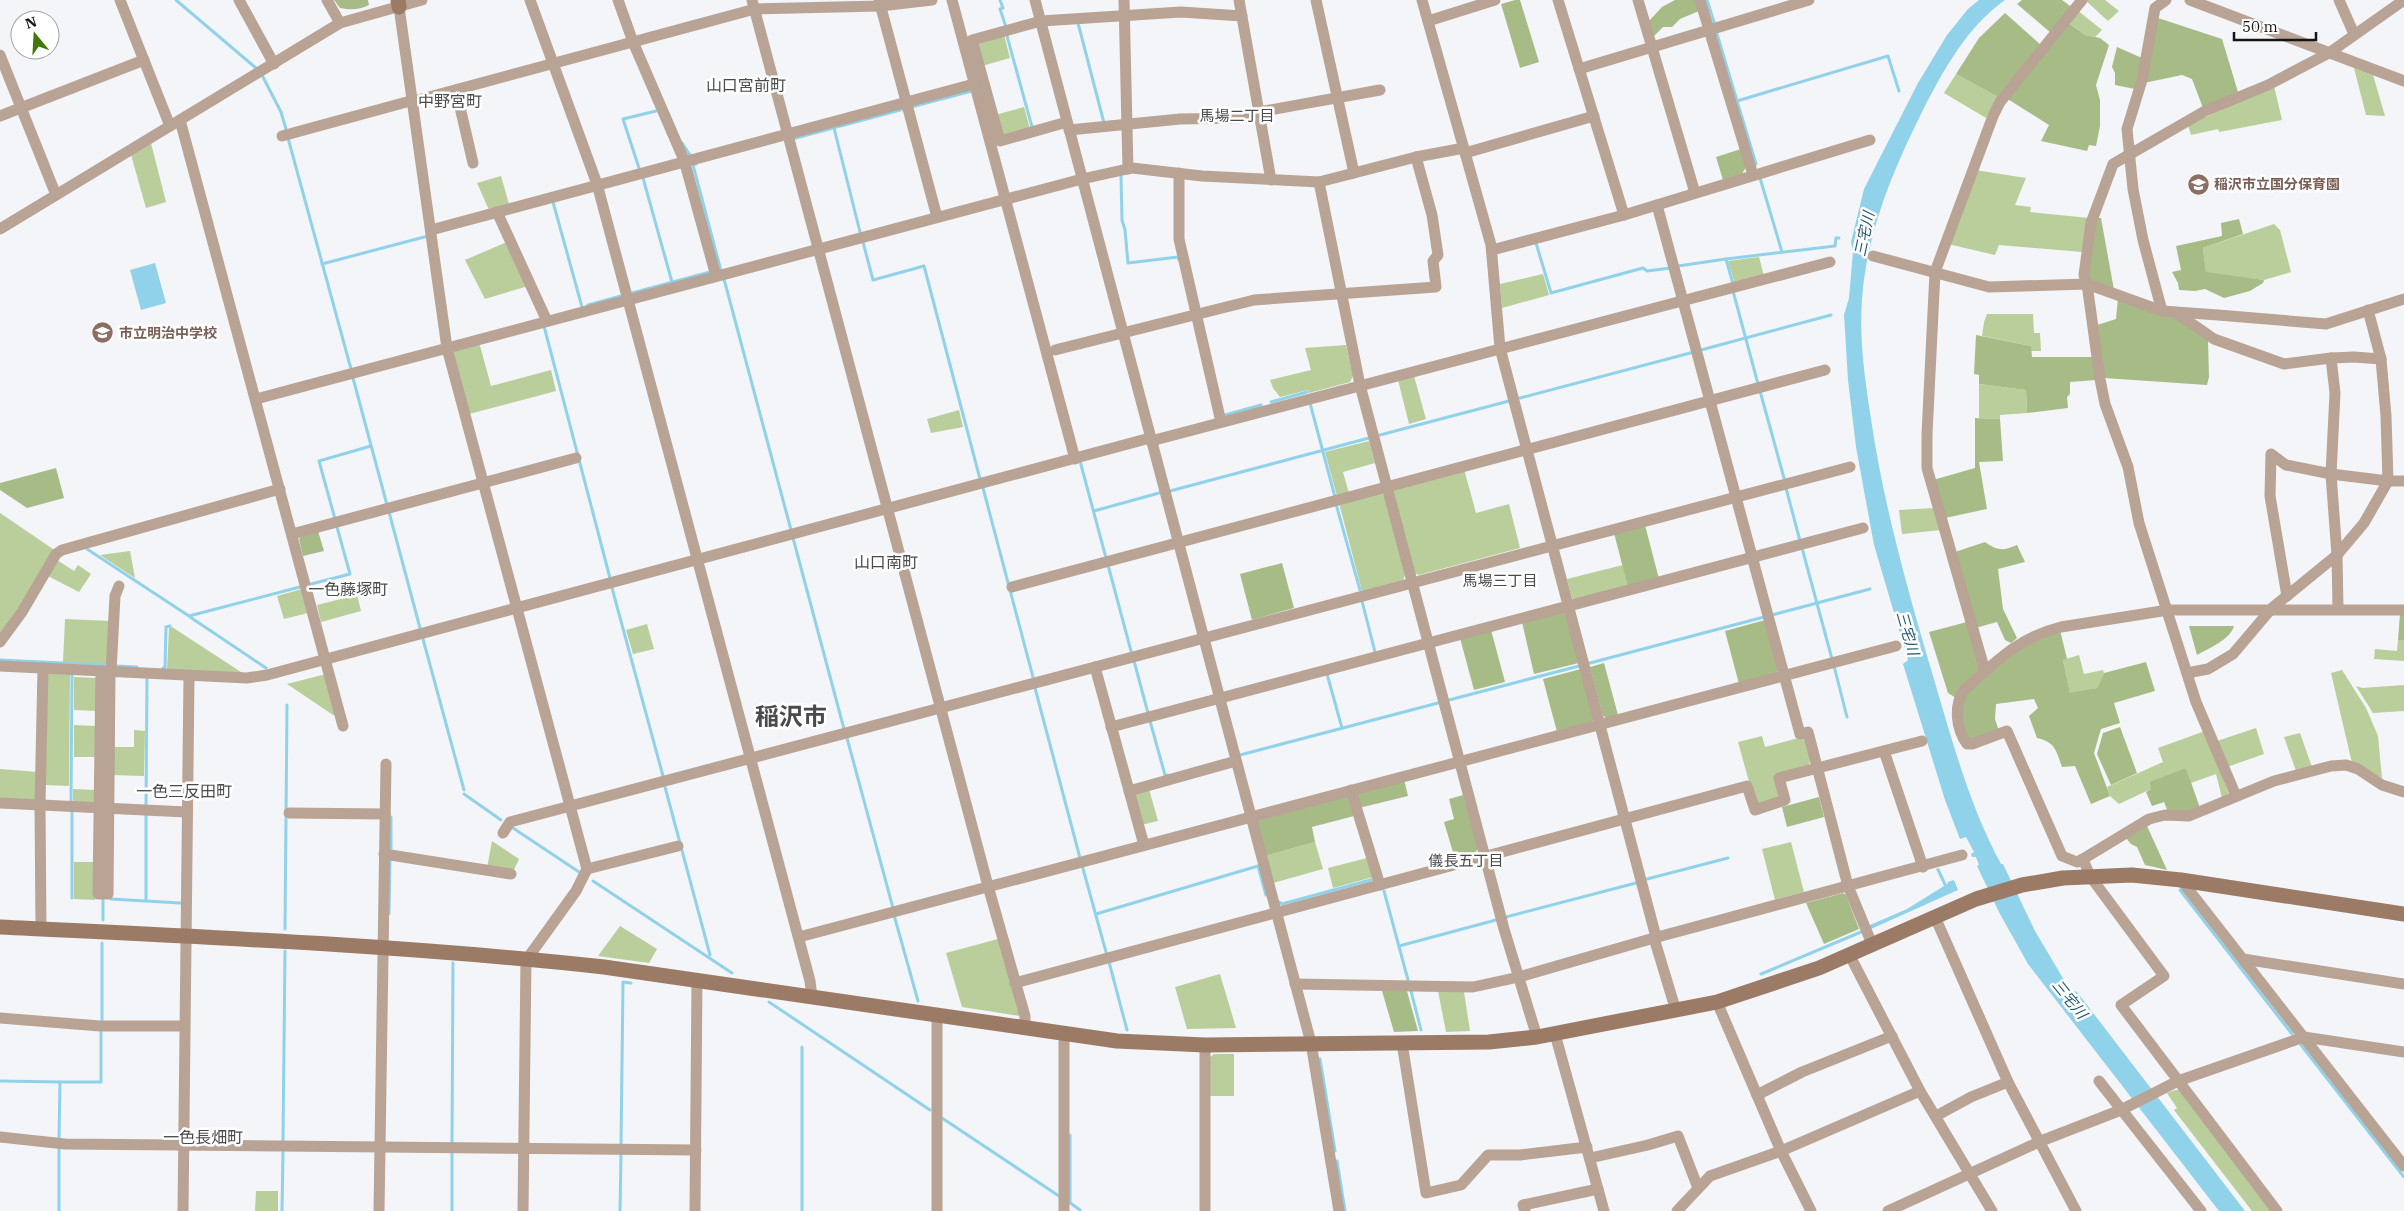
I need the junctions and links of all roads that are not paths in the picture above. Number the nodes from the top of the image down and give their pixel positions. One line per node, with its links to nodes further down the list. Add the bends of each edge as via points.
1 (120, 0): 41 (street)
2 (239, 0): 42 (street)
3 (327, 0): 34 (street)
4 (422, 0): 27 (street)
5 (530, 0): 43 (street)
6 (618, 0): 37 (street)
7 (932, 0): 26 (street)
8 (952, 0): 46 (street)
9 (1035, 0): 32 (street)
10 (1124, 0): 30 (street)
11 (1252, 0): 25 (street)
12 (1316, 0): 49 (street)
13 (1422, 0): 33 (street)
14 (1495, 0): 33 (street)
15 (1558, 0): 44 (street)
16 (1638, 0): 38 (street)
17 (1700, 0): 35 (street)
18 (1809, 0): 35 (street)
19 (2082, 0): 89 (street, via 2000,102)
20 (2166, 0): 64 (street, via 2155,8 2142,80 2127,130)
21 (2190, 0): 29 (street)
22 (2216, 0): 29 (street)
23 (2339, 0): 36 (street)
24 (2404, 0): 36 (street)
25 (1240, 1): 31 (street)
26 (879, 3): 28 (street); 51 (street)
27 (398, 4): 34 (street); 50 (street)
28 (753, 4): 37 (street); 60 (street)
29 (2223, 12): 39 (street)
30 (1125, 16): 31 (street, via 1181,12); 32 (street); 57 (street)
31 (1242, 16): 53 (street)
32 (1041, 21): 59 (street); 59 (street, via 972,40 1000,141)
33 (1428, 21): 63 (street)
34 (340, 23): 42 (street)
35 (1709, 30): 38 (street); 71 (street)
36 (2354, 34): 39 (street)
37 (632, 42): 43 (street); 66 (street)
38 (1652, 47): 44 (street); 76 (street)
39 (2329, 53): 45 (street); 64 (street, via 2268,85 2204,111)
40 (0, 55): 52 (street)
41 (144, 60): 52 (street); 58 (street)
42 (274, 64): 56 (street)
43 (553, 64): 47 (street); 75 (street)
44 (1579, 69): 55 (street)
45 (2404, 81)
46 (974, 84): 51 (street); 78 (street)
47 (456, 90): 50 (street); 67 (street)
48 (1380, 90): 49 (street)
49 (1337, 99): 53 (street); 70 (street)
50 (414, 101): 61 (street); 84 (street)
51 (906, 103): 60 (street); 82 (street)
52 (21, 108): 54 (street); 77 (street)
53 (1259, 112): 57 (street, via 1238,118); 73 (street)
54 (0, 116)
55 (1594, 116): 63 (street); 81 (street)
56 (180, 120): 58 (street); 109 (street)
57 (1125, 124): 59 (street); 68 (street)
58 (170, 126): 77 (street)
59 (1068, 126): 72 (street)
60 (788, 133): 66 (street); 85 (street)
61 (282, 136)
62 (1870, 140): 71 (street)
63 (1465, 151): 65 (street); 86 (street)
64 (2129, 155): 91 (street, via 2113,164 2091,223 2084,275); 96 (street, via 2143,240)
65 (1416, 157): 70 (street); 92 (street, via 1432,215 1438,255 1433,260 1436,287)
66 (684, 160): 75 (street); 90 (street)
67 (473, 163)
68 (1128, 169): 69 (street); 72 (street)
69 (1179, 173): 73 (street); 99 (street, via 1179,239)
70 (1354, 173): 74 (street)
71 (1753, 175): 76 (street)
72 (1082, 179): 78 (street); 101 (street)
73 (1271, 180): 74 (street)
74 (1319, 182): 92 (street)
75 (597, 184): 80 (street); 94 (street)
76 (1695, 193): 79 (street)
77 (56, 195): 83 (street)
78 (1004, 199): 82 (street); 115 (street)
79 (1657, 205): 81 (street); 95 (street)
80 (497, 212): 84 (street); 100 (street)
81 (1624, 215): 86 (street)
82 (937, 217): 85 (street)
83 (0, 229)
84 (431, 230): 102 (street)
85 (818, 249): 90 (street); 124 (street)
86 (1492, 250): 103 (street)
87 (1872, 256): 89 (street)
88 (1830, 262): 95 (street)
89 (1935, 272): 91 (street, via 1989,287); 151 (street, via 1927,468)
90 (716, 276): 94 (street)
91 (2087, 284): 96 (street); 140 (street, via 2106,404 2128,467 2139,523)
92 (1340, 294): 99 (street, via 1254,300); 108 (street)
93 (2404, 299): 97 (street)
94 (628, 300): 100 (street); 131 (street)
95 (1683, 301): 103 (street); 110 (street)
96 (2162, 310): 98 (street)
97 (2368, 310): 98 (street, via 2326,324); 106 (street)
98 (2175, 312): 105 (street, via 2214,339 2284,364)
99 (1196, 314): 101 (street); 111 (street)
100 (547, 321): 102 (street)
101 (1122, 332): 104 (street); 112 (street)
102 (447, 348): 109 (street); 120 (street)
103 (1500, 348): 108 (street); 113 (street)
104 (1055, 350)
105 (2331, 358): 106 (street); 117 (street, via 2335,393)
106 (2381, 359): 118 (street)
107 (1825, 370): 110 (street)
108 (1360, 385): 111 (street); 121 (street)
109 (256, 399): 122 (street)
110 (1710, 401): 113 (street); 123 (street)
111 (1221, 422): 112 (street)
112 (1150, 440): 115 (street); 127 (street)
113 (1527, 449): 121 (street); 128 (street)
114 (576, 458): 120 (street)
115 (1075, 458): 124 (street)
116 (1850, 467): 123 (street)
117 (2331, 474): 118 (street); 129 (street); 135 (street, via 2286,465 2271,454 2270,496)
118 (2388, 481): 119 (street); 129 (street, via 2364,523)
119 (2404, 481)
120 (483, 483): 126 (street); 137 (street)
121 (1387, 486): 127 (street); 132 (street)
122 (280, 489): 126 (street); 143 (street, via 62,550 56,554)
123 (1736, 497): 128 (street); 130 (street)
124 (887, 509): 131 (street); 156 (street)
125 (1863, 528): 130 (street)
126 (292, 534): 146 (street)
127 (1178, 542): 134 (street); 142 (street)
128 (1553, 545): 132 (street); 136 (street)
129 (2337, 555): 135 (street); 139 (street)
130 (1752, 558): 136 (street); 154 (street)
131 (698, 560): 137 (street); 162 (street)
132 (1412, 582): 142 (street); 144 (street)
133 (119, 586): 150 (street, via 115,596)
134 (1012, 587)
135 (2287, 596): 138 (street)
136 (1569, 606): 144 (street); 157 (street)
137 (517, 608): 146 (street); 173 (street)
138 (2272, 608): 139 (street); 140 (street); 152 (street, via 2233,654 2208,669)
139 (2338, 608): 141 (street)
140 (2168, 610): 151 (street, via 2043,632 2018,643); 152 (street)
141 (2404, 610)
142 (1203, 638): 148 (street); 155 (street)
143 (0, 642)
144 (1429, 643): 155 (street); 163 (street)
145 (1896, 646): 154 (street)
146 (326, 660): 153 (street, via 247,678); 158 (street)
147 (0, 666): 149 (street)
148 (1095, 667): 156 (street); 159 (street)
149 (43, 668): 150 (street); 172 (street)
150 (108, 671): 153 (street); 174 (street)
151 (1985, 671): 186 (street, via 1962,691 1957,701 1963,739 1972,744 2007,731 2062,856 2077,862)
152 (2187, 673): 170 (street)
153 (189, 676): 175 (street)
154 (1784, 676): 157 (street); 166 (street, via 1800,734 1808,732)
155 (1219, 698): 159 (street); 164 (street)
156 (940, 708): 162 (street); 193 (street)
157 (1600, 724): 163 (street); 179 (street)
158 (343, 726)
159 (1111, 727): 168 (street)
160 (1922, 741): 161 (street)
161 (1884, 751): 166 (street); 187 (street)
162 (751, 759): 173 (street); 201 (street)
163 (1460, 761): 167 (street); 185 (street)
164 (1236, 762): 168 (street); 178 (street)
165 (386, 764): 177 (street)
166 (1817, 768): 179 (street, via 1778,778 1785,800 1755,810 1746,786); 194 (street)
167 (1351, 790): 178 (street); 192 (street)
168 (1129, 791): 181 (street)
169 (2404, 792): 170 (street, via 2382,785 2358,768 2346,765 2290,776)
170 (2236, 796): 186 (street, via 2189,816 2165,815 2149,819)
171 (0, 803): 172 (street)
172 (40, 805): 174 (street); 199 (street)
173 (570, 807): 180 (street, via 510,822); 188 (street)
174 (104, 808): 174 (street, via 98,894 108,894); 175 (street)
175 (186, 812): 200 (street)
176 (289, 812): 177 (street)
177 (385, 814): 183 (street)
178 (1251, 817): 181 (street); 195 (street)
179 (1625, 819): 185 (street); 202 (street)
180 (503, 833)
181 (1144, 845): 193 (street)
182 (678, 846): 188 (street)
183 (384, 854): 189 (street); 204 (street)
184 (1962, 855): 187 (street)
185 (1485, 856): 192 (street); 208 (street)
186 (2082, 859): 190 (street)
187 (1923, 867): 194 (street)
188 (587, 869): 206 (street, via 576,891)
189 (511, 874)
190 (2090, 876): 191 (street, via 2132,875); 197 (street, via 2022,885); 231 (street, via 2164,976 2121,1005)
191 (2182, 880): 196 (street); 207 (street)
192 (1380, 884): 195 (street)
193 (988, 886): 201 (street); 210 (street)
194 (1848, 886): 202 (street); 203 (street)
195 (1276, 912): 210 (street); 211 (street)
196 (2404, 914)
197 (1935, 917): 203 (street); 230 (street)
198 (0, 927): 199 (street)
199 (41, 929): 200 (street)
200 (185, 936): 204 (street); 218 (street)
201 (798, 936): 213 (street)
202 (1655, 937): 208 (street); 215 (street)
203 (1872, 944): 205 (street)
204 (382, 946): 206 (street); 239 (street)
205 (1849, 954): 214 (street, via 1819,968); 222 (street)
206 (526, 959): 209 (street); 240 (street)
207 (2243, 959): 212 (street); 223 (street)
208 (1519, 977): 211 (street, via 1473,987); 224 (street)
209 (697, 981): 213 (street); 241 (street)
210 (1015, 983): 219 (street)
211 (1295, 984): 225 (street)
212 (2404, 984)
213 (812, 997): 216 (street)
214 (1717, 1002): 215 (street); 233 (street)
215 (1676, 1011): 221 (street)
216 (937, 1015): 219 (street); 252 (street)
217 (0, 1018): 218 (street, via 100,1026)
218 (184, 1026): 238 (street)
219 (1026, 1028): 220 (street)
220 (1064, 1034): 227 (street, via 1117,1041); 253 (street)
221 (1555, 1034): 224 (street); 243 (street)
222 (1892, 1036): 232 (street); 233 (street, via 1802,1072)
223 (2304, 1036): 228 (street); 231 (street); 244 (street)
224 (1537, 1037): 226 (street, via 1489,1042)
225 (1311, 1043): 226 (street); 227 (street); 255 (street)
226 (1402, 1043): 243 (street, via 1426,1193 1461,1185 1488,1155)
227 (1205, 1045): 254 (street)
228 (2404, 1052)
229 (2099, 1081): 234 (street)
230 (2008, 1082): 235 (street, via 1970,1097); 237 (street)
231 (2173, 1084): 234 (street); 264 (street)
232 (1920, 1091): 235 (street); 242 (street)
233 (1757, 1095): 242 (street)
234 (2123, 1108): 237 (street); 263 (street)
235 (1936, 1116): 245 (street)
236 (0, 1137): 238 (street, via 65,1144)
237 (2041, 1141): 245 (street); 262 (street)
238 (184, 1145): 239 (street); 248 (street)
239 (379, 1147): 240 (street); 249 (street)
240 (524, 1148): 241 (street); 250 (street)
241 (696, 1150): 251 (street)
242 (1781, 1151): 246 (street, via 1710,1176); 259 (street)
243 (1588, 1153): 246 (street, via 1648,1146 1678,1136); 247 (street)
244 (2404, 1166)
245 (1970, 1174): 260 (street); 261 (street)
246 (1698, 1188): 258 (street)
247 (1598, 1189): 256 (street, via 1523,1205); 257 (street)
248 (183, 1211)
249 (379, 1211)
250 (523, 1211)
251 (695, 1211)
252 (937, 1211)
253 (1064, 1211)
254 (1205, 1211)
255 (1337, 1211)
256 (1525, 1211)
257 (1604, 1211)
258 (1678, 1211)
259 (1811, 1211)
260 (1888, 1211)
261 (1992, 1211)
262 (2076, 1211)
263 (2201, 1211)
264 (2277, 1211)

